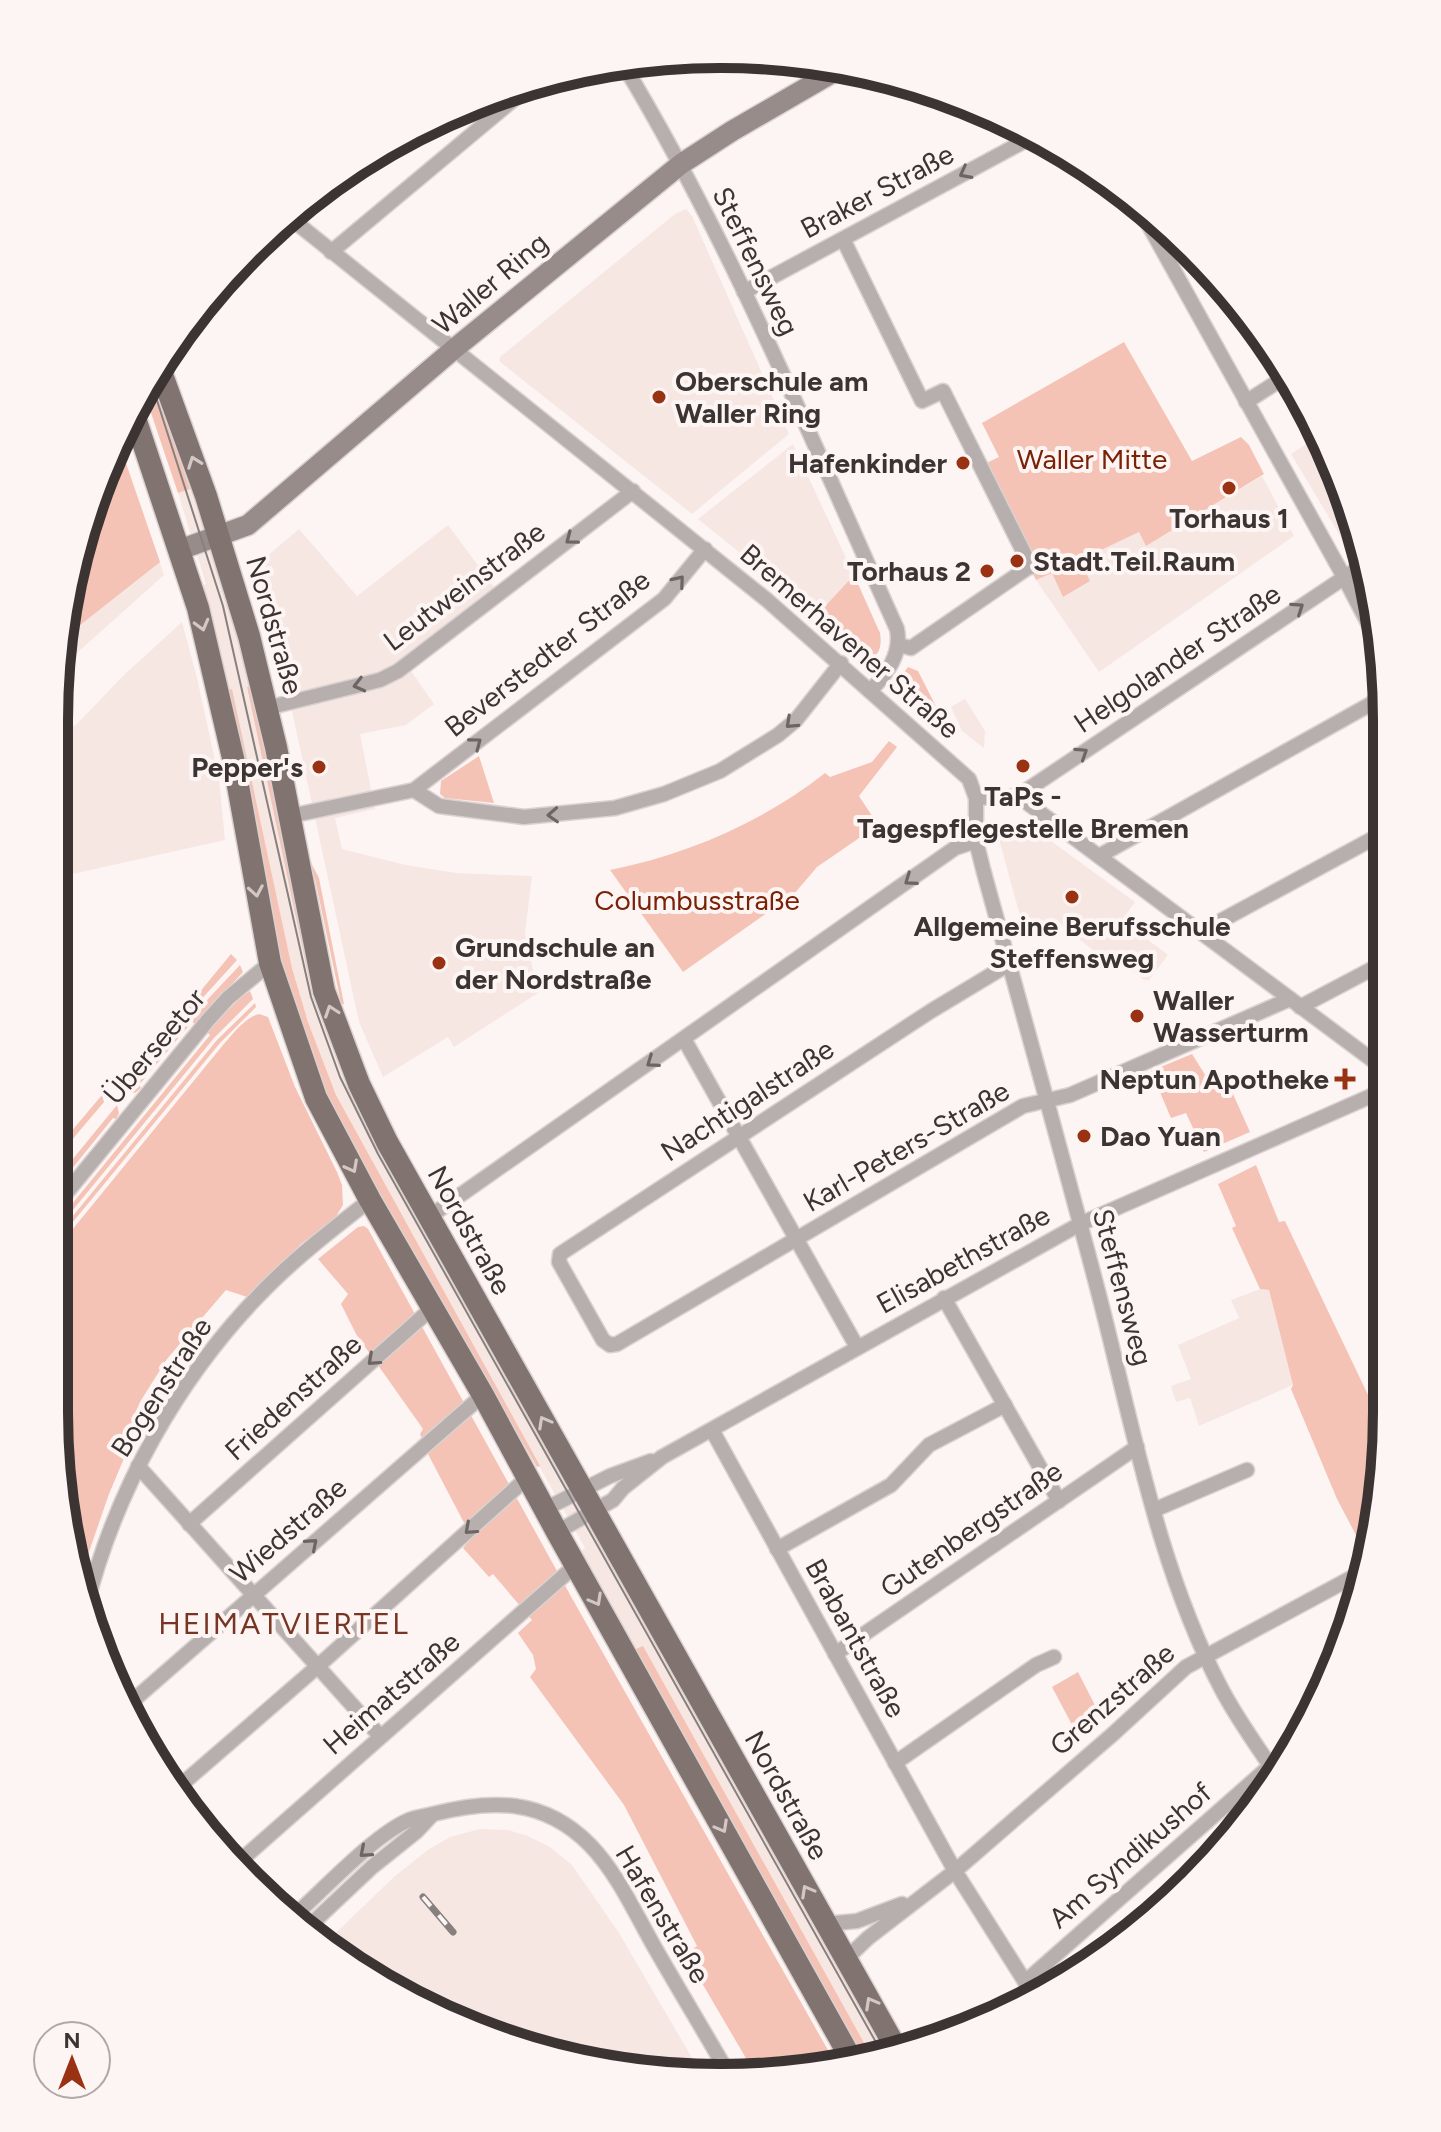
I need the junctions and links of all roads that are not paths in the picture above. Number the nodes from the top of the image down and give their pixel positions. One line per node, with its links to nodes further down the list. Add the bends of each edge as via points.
1 (629, 75): 5 (street, Steffensweg)
2 (825, 77): 5 (main road, Waller Ring)
3 (508, 104): 9 (street)
4 (1023, 142): 8 (street, Braker Straße, one-way to 8)
5 (681, 164): 10 (street, Steffensweg); 11 (main road, Waller Ring)
6 (297, 224): 9 (street, Bremerhavener Straße)
7 (1152, 231): 14 (street)
8 (843, 239): 10 (street, Braker Straße); 23 (street, via 922,401 943,391 1035,563)
9 (331, 252): 11 (street, Bremerhavener Straße)
10 (744, 292): 23 (street, Steffensweg)
11 (454, 349): 16 (street, Bremerhavener Straße); 17 (main road, Waller Ring, via 248,525)
12 (164, 380): 17 (main road, Nordstraße, one-way to 12)
13 (1278, 381): 14 (street)
14 (1246, 402): 21 (street)
15 (138, 427): 19 (main road)
16 (633, 491): 18 (street, Bremerhavener Straße); 27 (street, Leutweinstraße, one-way to 27, via 398,671)
17 (218, 536): 19 (main road, Waller Ring); 27 (main road, Nordstraße)
18 (705, 549): 24 (street, Bremerhavener Straße); 28 (street, Beverstedter Straße, one-way to 18, via 664,599)
19 (179, 550): 36 (main road, one-way to 36, via 233,758)
20 (1355, 570): 21 (street, Helgolander Straße)
21 (1344, 577): 22 (street); 29 (street, Helgolander Straße, one-way to 21)
22 (1364, 615)
23 (905, 646): 25 (street)
24 (841, 663): 25 (street, Bremerhavener Straße); 28 (street, one-way to 28, via 778,735 720,771 652,798 615,808 524,817 439,806)
25 (870, 691): 30 (street, Bremerhavener Straße, via 969,779)
26 (1373, 703): 34 (street)
27 (267, 708): 31 (main road, Nordstraße)
28 (414, 790): 31 (street)
29 (1018, 796): 30 (street); 34 (street)
30 (976, 798): 33 (street, Steffensweg)
31 (290, 816): 47 (main road, Nordstraße, one-way to 31, via 368,1104 340,1038 324,991)
32 (1373, 839): 35 (street)
33 (976, 841): 37 (street, Steffensweg); 40 (street, one-way to 40, via 955,848)
34 (1099, 856): 35 (street)
35 (1202, 931): 39 (street)
36 (270, 963): 45 (street, Überseetor, via 208,1020); 46 (main road, one-way to 46, via 316,1098)
37 (1009, 964): 43 (street, Steffensweg); 44 (street, Nachtigalstraße)
38 (1373, 967): 39 (street, Karl-Peters-Straße)
39 (1295, 1003): 41 (street); 43 (street, Karl-Peters-Straße, via 1070,1095)
40 (684, 1039): 44 (street); 47 (street, one-way to 47)
41 (1373, 1061)
42 (1373, 1095): 48 (street, Elisabethstraße)
43 (1046, 1099): 48 (street, Steffensweg); 49 (street, Karl-Peters-Straße, via 1023,1106)
44 (739, 1135): 49 (street); 51 (street, Nachtigalstraße, via 560,1254 559,1262)
45 (68, 1191)
46 (370, 1200): 52 (main road); 59 (street, Bogenstraße, via 307,1249 232,1325 195,1372)
47 (429, 1217): 62 (main road, Nordstraße, one-way to 47)
48 (1080, 1224): 50 (street, Elisabethstraße); 57 (street, Steffensweg)
49 (797, 1239): 51 (street, Karl-Peters-Straße, via 617,1344 603,1340); 53 (street)
50 (944, 1298): 53 (street, Elisabethstraße); 55 (street)
51 (581, 1301)
52 (431, 1309): 54 (main road); 67 (street, Friedenstraße, one-way to 67)
53 (857, 1347): 56 (street, Elisabethstraße)
54 (483, 1395): 61 (main road); 73 (street, Wiedstraße, one-way to 54)
55 (1005, 1405): 63 (street); 69 (street, via 929,1445 891,1485)
56 (712, 1430): 58 (street, Elisabethstraße); 69 (street, Brabantstraße)
57 (1137, 1447): 63 (street, Gutenbergstraße); 65 (street, Steffensweg)
58 (662, 1457): 62 (street, Elisabethstraße); 66 (street, Elisabethstraße)
59 (138, 1466): 67 (street); 72 (street, Bogenstraße)
60 (1247, 1470): 65 (street)
61 (528, 1477): 64 (main road); 77 (street, one-way to 77)
62 (582, 1490): 64 (street, Elisabethstraße); 66 (main road, Nordstraße)
63 (1059, 1501): 74 (street, Gutenbergstraße)
64 (545, 1509): 68 (main road)
65 (1154, 1510): 75 (street, Steffensweg)
66 (594, 1511): 68 (street, Elisabethstraße); 90 (main road, Nordstraße, one-way to 66)
67 (189, 1524): 73 (street)
68 (557, 1532): 70 (main road)
69 (777, 1549): 74 (street, Brabantstraße)
70 (576, 1565): 79 (street, Heimatstraße); 95 (main road, one-way to 95)
71 (1352, 1577): 75 (street, Grenzstraße)
72 (92, 1585)
73 (253, 1595): 77 (street); 78 (street, Wiedstraße)
74 (835, 1654): 80 (street, Brabantstraße)
75 (1205, 1654): 81 (street, Steffensweg); 86 (street, Grenzstraße)
76 (1054, 1657): 80 (street)
77 (317, 1667): 79 (street); 83 (street)
78 (135, 1699)
79 (380, 1736): 85 (street, Heimatstraße)
80 (895, 1763): 86 (street, Brabantstraße)
81 (1269, 1765)
82 (1261, 1777): 92 (street, Am Syndikushof)
83 (184, 1782)
84 (432, 1814): 88 (street, Hafenstraße, one-way to 88, via 386,1834); 89 (street); 96 (street, Hafenstraße, via 485,1803 512,1805 561,1823 590,1845)
85 (244, 1857)
86 (955, 1871): 87 (street, Grenzstraße); 92 (street, Brabantstraße)
87 (916, 1899): 90 (street, Grenzstraße, via 857,1921); 91 (street, Grenzstraße)
88 (300, 1910)
89 (314, 1922)
90 (825, 1924): 91 (main road, Nordstraße)
91 (846, 1959): 94 (main road, Nordstraße, one-way to 91)
92 (1025, 1982): 93 (street, Brabantstraße)
93 (1028, 1987)
94 (892, 2041)
95 (847, 2051)
96 (723, 2064)

